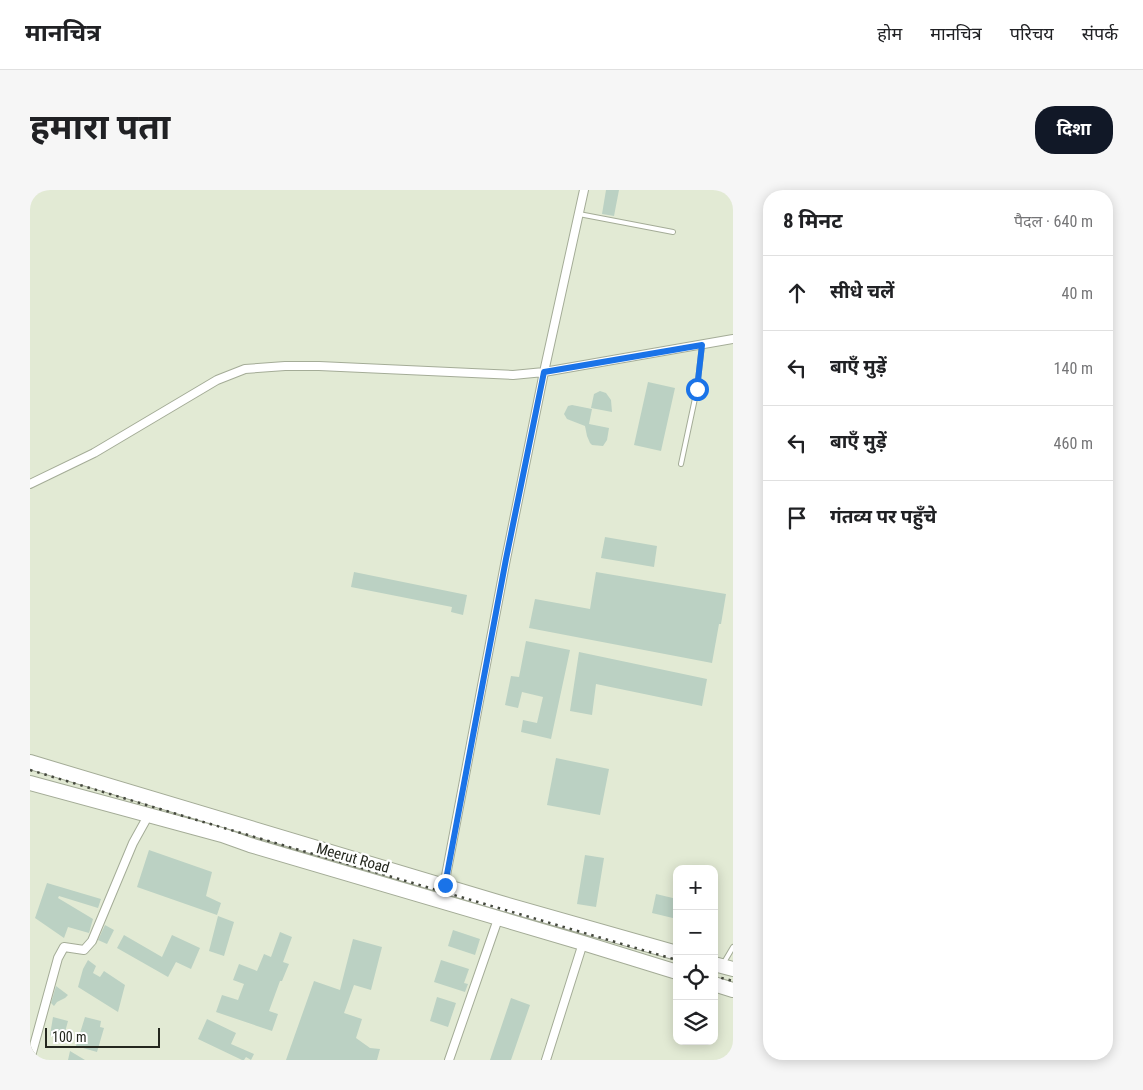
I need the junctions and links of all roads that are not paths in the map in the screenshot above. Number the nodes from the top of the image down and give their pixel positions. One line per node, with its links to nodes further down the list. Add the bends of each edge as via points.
1 (584, 190): 2 (street)
2 (579, 214): 3 (lane); 6 (street)
3 (673, 232)
4 (733, 339): 5 (street)
5 (702, 345): 6 (street); 7 (lane, via 697,389)
6 (544, 372): 8 (street, via 502,375 285,366 245,369 217,380 94,453); 12 (street)
7 (681, 464)
8 (30, 484)
9 (30, 762): 12 (highway, Meerut Road)
10 (30, 783): 11 (highway, Meerut Road)
11 (148, 816): 13 (highway, Meerut Road, via 222,835); 23 (street, via 133,843 92,941 84,950 64,947 58,958)
12 (445, 885): 13 (street); 17 (highway, Meerut Road)
13 (441, 902): 14 (highway, Meerut Road)
14 (498, 919): 15 (highway, Meerut Road); 24 (street)
15 (584, 943): 18 (highway, Meerut Road); 25 (street)
16 (733, 947): 19 (lane)
17 (670, 951): 18 (highway)
18 (659, 966): 20 (highway, Meerut Road)
19 (723, 966)
20 (673, 971)
21 (718, 986): 22 (highway)
22 (733, 990)
23 (30, 1060)
24 (449, 1060)
25 (546, 1060)

